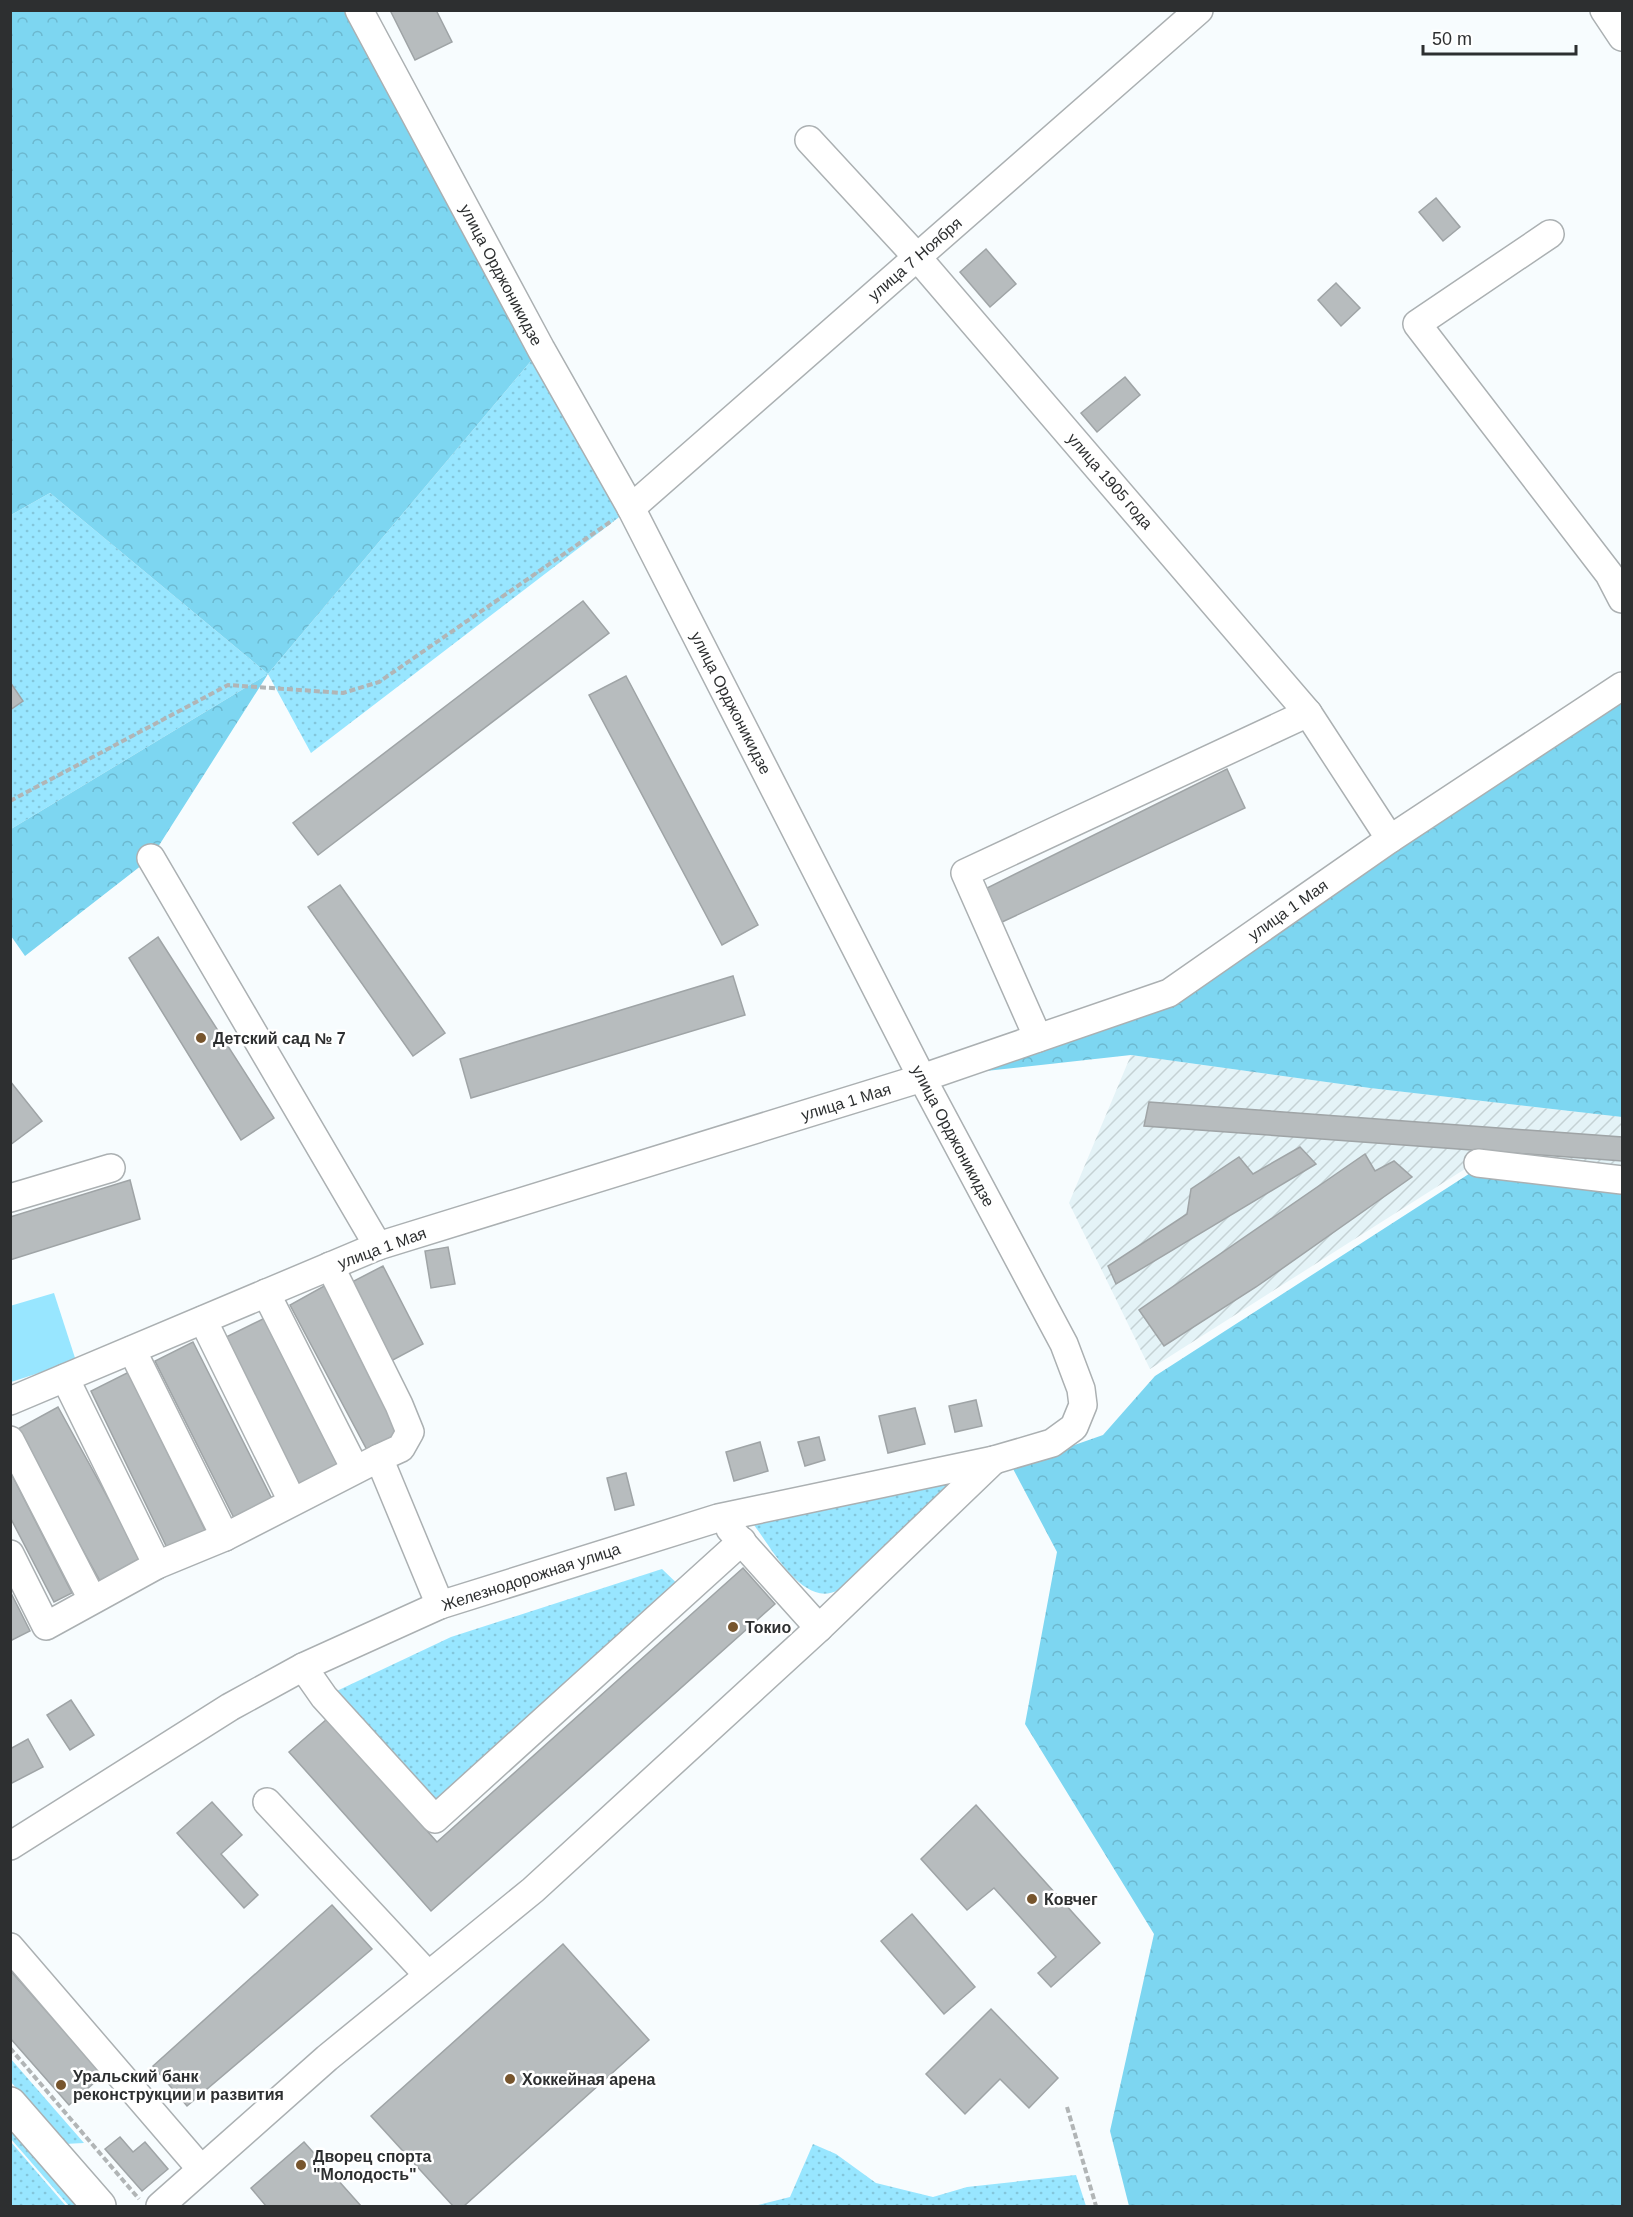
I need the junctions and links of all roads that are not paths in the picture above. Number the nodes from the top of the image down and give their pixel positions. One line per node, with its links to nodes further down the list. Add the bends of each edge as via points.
1 (359, 10): 8 (street, улица Орджоникидзе)
2 (1199, 10): 7 (street, улица 7 Ноября)
3 (1604, 10): 4 (street)
4 (1623, 37)
5 (809, 140): 7 (street, улица 1905 года)
6 (1550, 234): 9 (street, via 1417,324 1609,573)
7 (917, 257): 8 (street, улица 7 Ноября); 11 (street, улица 1905 года)
8 (631, 508): 15 (street, улица Орджоникидзе)
9 (1623, 599)
10 (1623, 686): 12 (street, улица 1 Мая)
11 (1308, 713): 12 (street, улица 1905 года); 14 (street, via 965,873)
12 (1390, 839): 14 (street, улица 1 Мая, via 1169,993)
13 (151, 858): 20 (street)
14 (1038, 1038): 15 (street, улица 1 Мая)
15 (922, 1078): 20 (street, улица 1 Мая); 27 (street, улица Орджоникидзе, via 1064,1344)
16 (1478, 1163): 18 (street)
17 (111, 1168): 19 (street)
18 (1623, 1180)
19 (10, 1198)
20 (378, 1246): 21 (street, улица 1 Мая)
21 (330, 1266): 22 (street, улица 1 Мая); 30 (street, via 410,1432 401,1448)
22 (267, 1293): 23 (street, улица 1 Мая); 30 (street)
23 (203, 1320): 24 (street, улица 1 Мая); 31 (street)
24 (132, 1350): 25 (street, улица 1 Мая); 33 (street)
25 (65, 1378): 26 (street, улица 1 Мая); 36 (street)
26 (10, 1401)
27 (1083, 1405): 29 (street, Железнодорожная улица, via 1074,1427 1052,1443)
28 (10, 1440): 37 (street)
29 (994, 1460): 32 (street, Железнодорожная улица); 39 (street)
30 (367, 1463): 31 (street); 38 (street)
31 (292, 1502): 33 (street)
32 (718, 1518): 34 (street); 38 (street, Железнодорожная улица)
33 (225, 1537): 36 (street)
34 (742, 1541): 39 (street); 40 (street, via 435,1819 324,1697)
35 (10, 1554): 37 (street, via 46,1626)
36 (157, 1565): 37 (street)
37 (92, 1599)
38 (440, 1605): 40 (street, Железнодорожная улица)
39 (819, 1628): 44 (street, via 533,1890)
40 (303, 1667): 42 (street, Железнодорожная улица, via 230,1707)
41 (267, 1802): 44 (street)
42 (10, 1846)
43 (10, 1947): 46 (street)
44 (428, 1975): 46 (street)
45 (11, 2107): 47 (main road)
46 (201, 2169): 48 (street)
47 (99, 2206)
48 (160, 2206)

